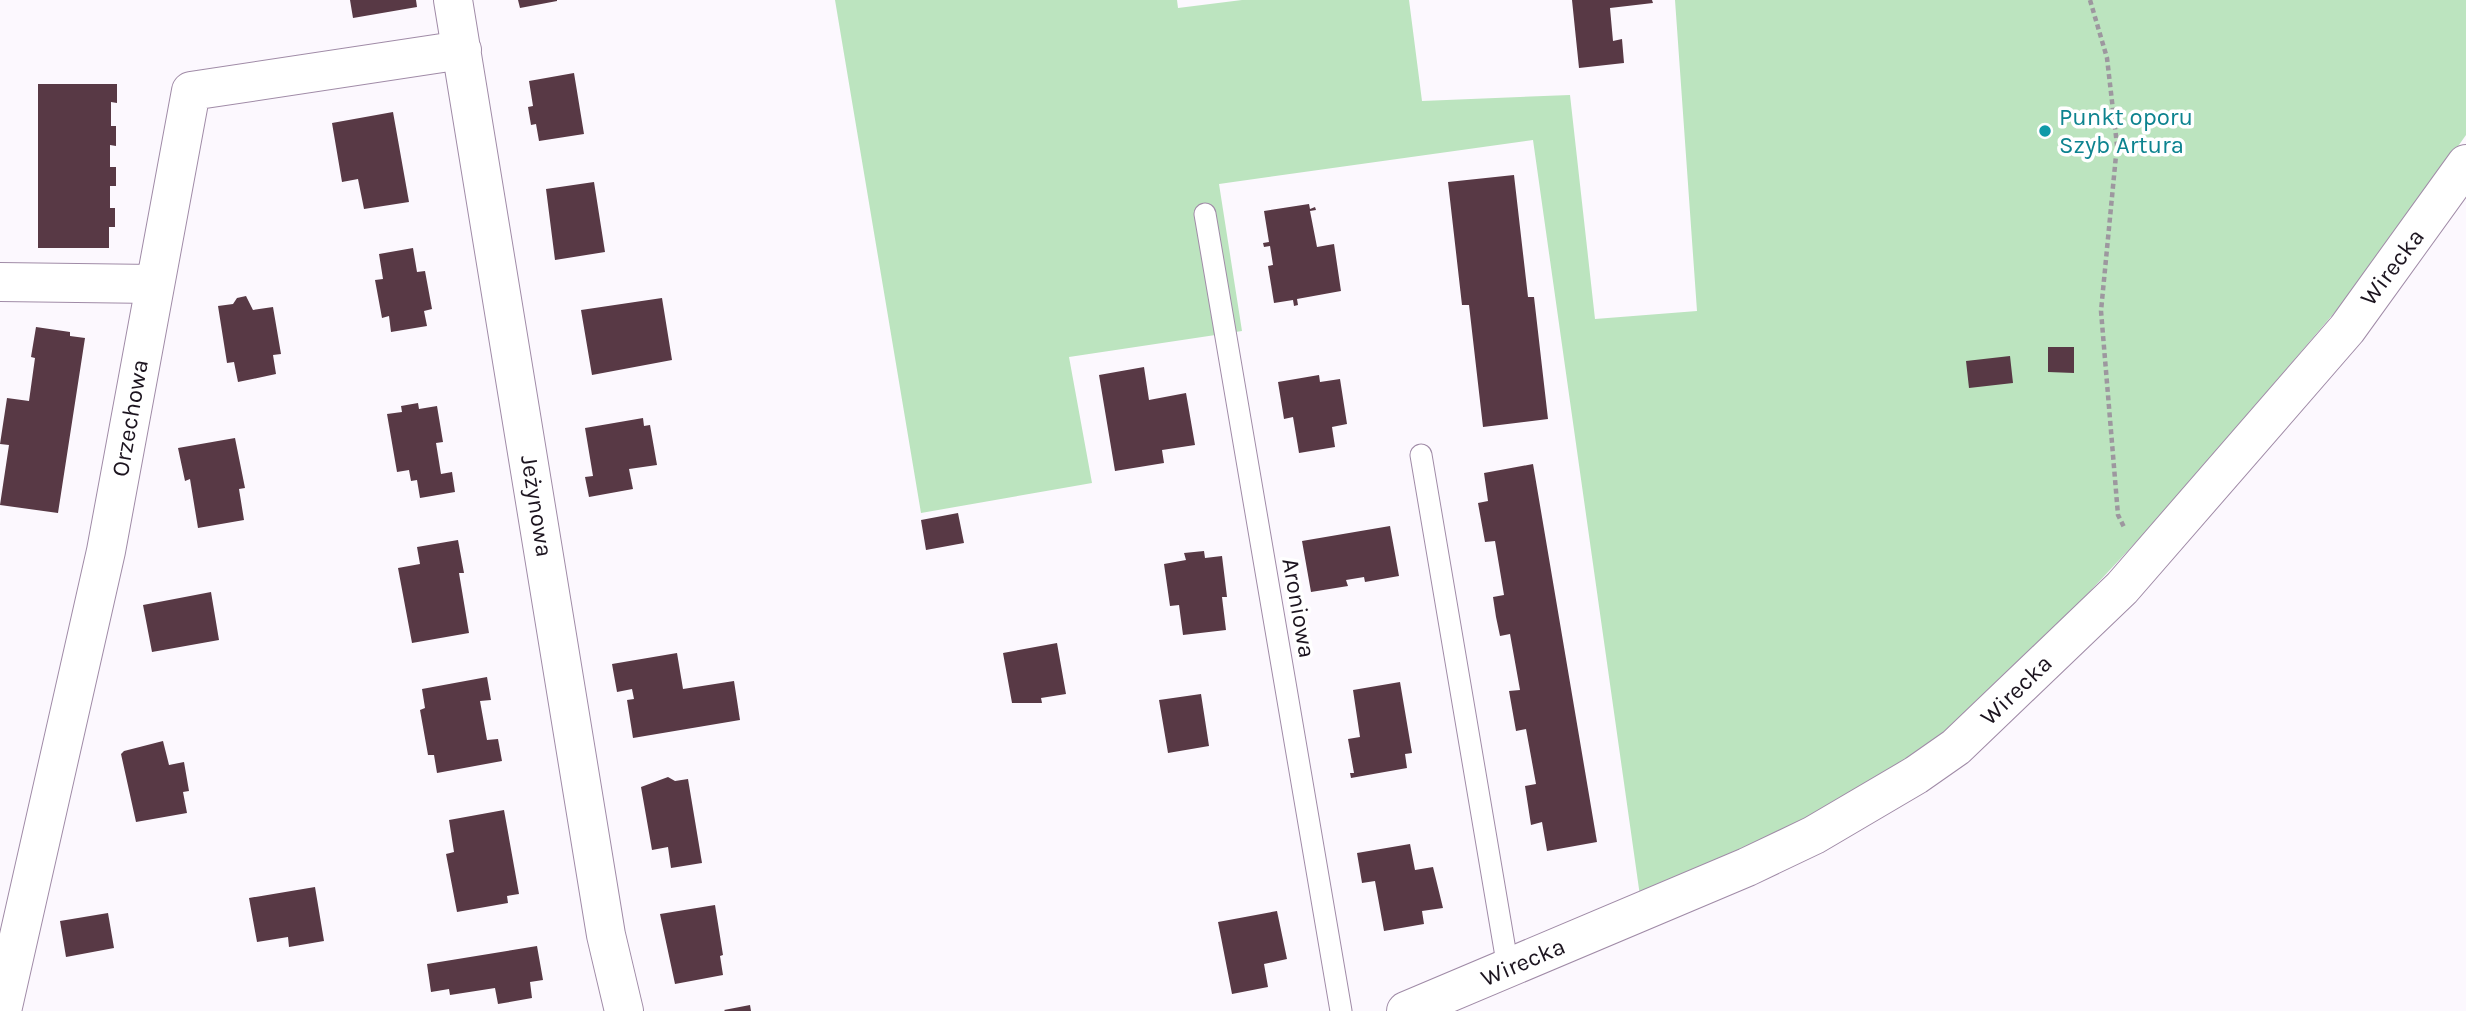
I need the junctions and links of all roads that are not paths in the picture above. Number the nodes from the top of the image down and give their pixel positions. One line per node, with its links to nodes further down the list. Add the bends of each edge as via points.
1 (453, 0): 2 (street, Jeżynowa)
2 (462, 50): 6 (street, Orzechowa, via 191,91); 10 (street, Jeżynowa, via 607,935)
3 (2466, 164): 8 (street, Wirecka, via 2347,329 2141,566 1956,747 1814,835)
4 (1205, 214): 11 (lane, Aroniowa)
5 (0, 282): 6 (street)
6 (154, 284): 9 (street, Orzechowa, via 106,551)
7 (1421, 455): 8 (lane)
8 (1508, 968): 12 (street, Wirecka)
9 (2, 1011)
10 (624, 1011)
11 (1341, 1011)
12 (1406, 1011)

